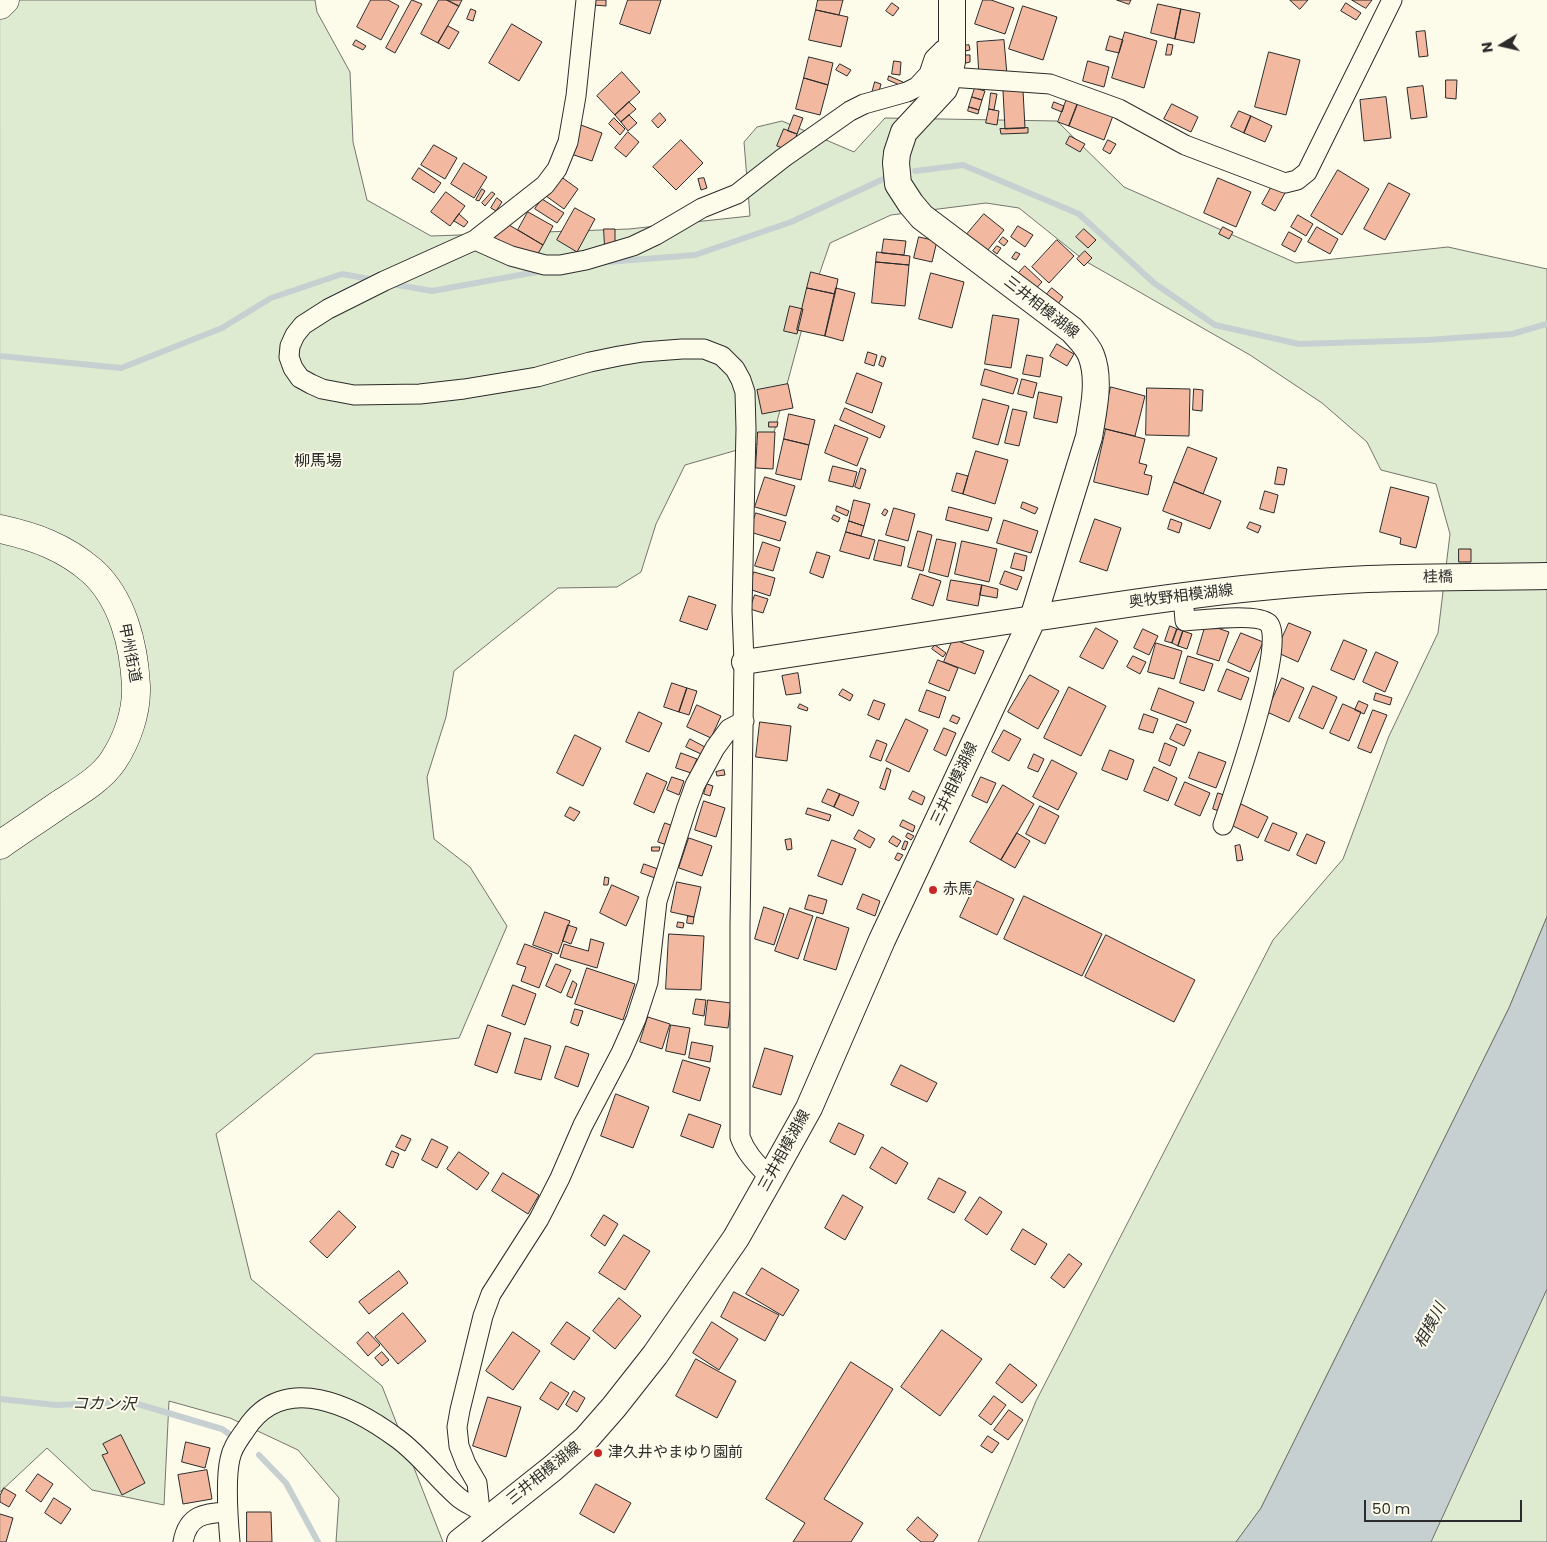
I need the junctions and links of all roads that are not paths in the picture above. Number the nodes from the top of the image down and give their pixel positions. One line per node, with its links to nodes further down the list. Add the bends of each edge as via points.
1 (5, 0): 5 (highway)
2 (586, 0): 8 (street, via 576,96 568,142 557,169 545,185)
3 (952, 0): 6 (main road, 三井相模湖線)
4 (1392, 0): 7 (street, via 1307,172 1285,183 1185,145 1119,109 1050,84)
5 (0, 6)
6 (952, 45): 7 (main road, 三井相模湖線); 8 (street, via 934,59 929,74 917,87 850,110 737,194 702,208 633,246 586,260 545,265 511,256)
7 (949, 77): 13 (main road, 三井相模湖線, via 944,89 904,132 899,142 896,163 902,192 922,217 1072,330 1091,354 1094,366 1094,409 1089,437)
8 (475, 240): 14 (street, via 384,281 303,325 290,346 293,368 300,378 322,389 354,395 398,395 509,382 643,352 704,349 722,356 734,369 745,392)
9 (0, 529): 17 (highway, 甲州街道, via 54,545 73,556 108,588 120,610 128,637 136,687 125,740 112,763 85,788)
10 (1547, 576): 11 (main road, 桂橋)
11 (1329, 582): 12 (main road, 奥牧野相模湖線)
12 (1183, 596): 13 (main road, 奥牧野相模湖線); 16 (street, via 1185,621 1224,617 1259,619 1268,622 1272,628 1271,662 1253,733)
13 (1033, 618): 14 (street); 18 (main road, 三井相模湖線, via 882,940 809,1108)
14 (744, 662): 15 (street)
15 (744, 721): 18 (street, via 740,1137 752,1158); 20 (street, via 729,730 715,748 687,807 657,901 648,982 636,1019 539,1219 491,1294 483,1316 457,1427 459,1446 477,1483)
16 (1222, 825)
17 (0, 845)
18 (770, 1178): 20 (main road, 三井相模湖線, via 736,1238 655,1355 614,1407 586,1439 553,1468)
19 (228, 1512): 20 (street, via 230,1459 234,1446 259,1412 285,1399 305,1396 324,1400 380,1426 414,1451 459,1499); 21 (street, via 195,1518 188,1526); 22 (street)
20 (484, 1514): 23 (main road, 三井相模湖線)
21 (183, 1542)
22 (230, 1542)
23 (460, 1542)

